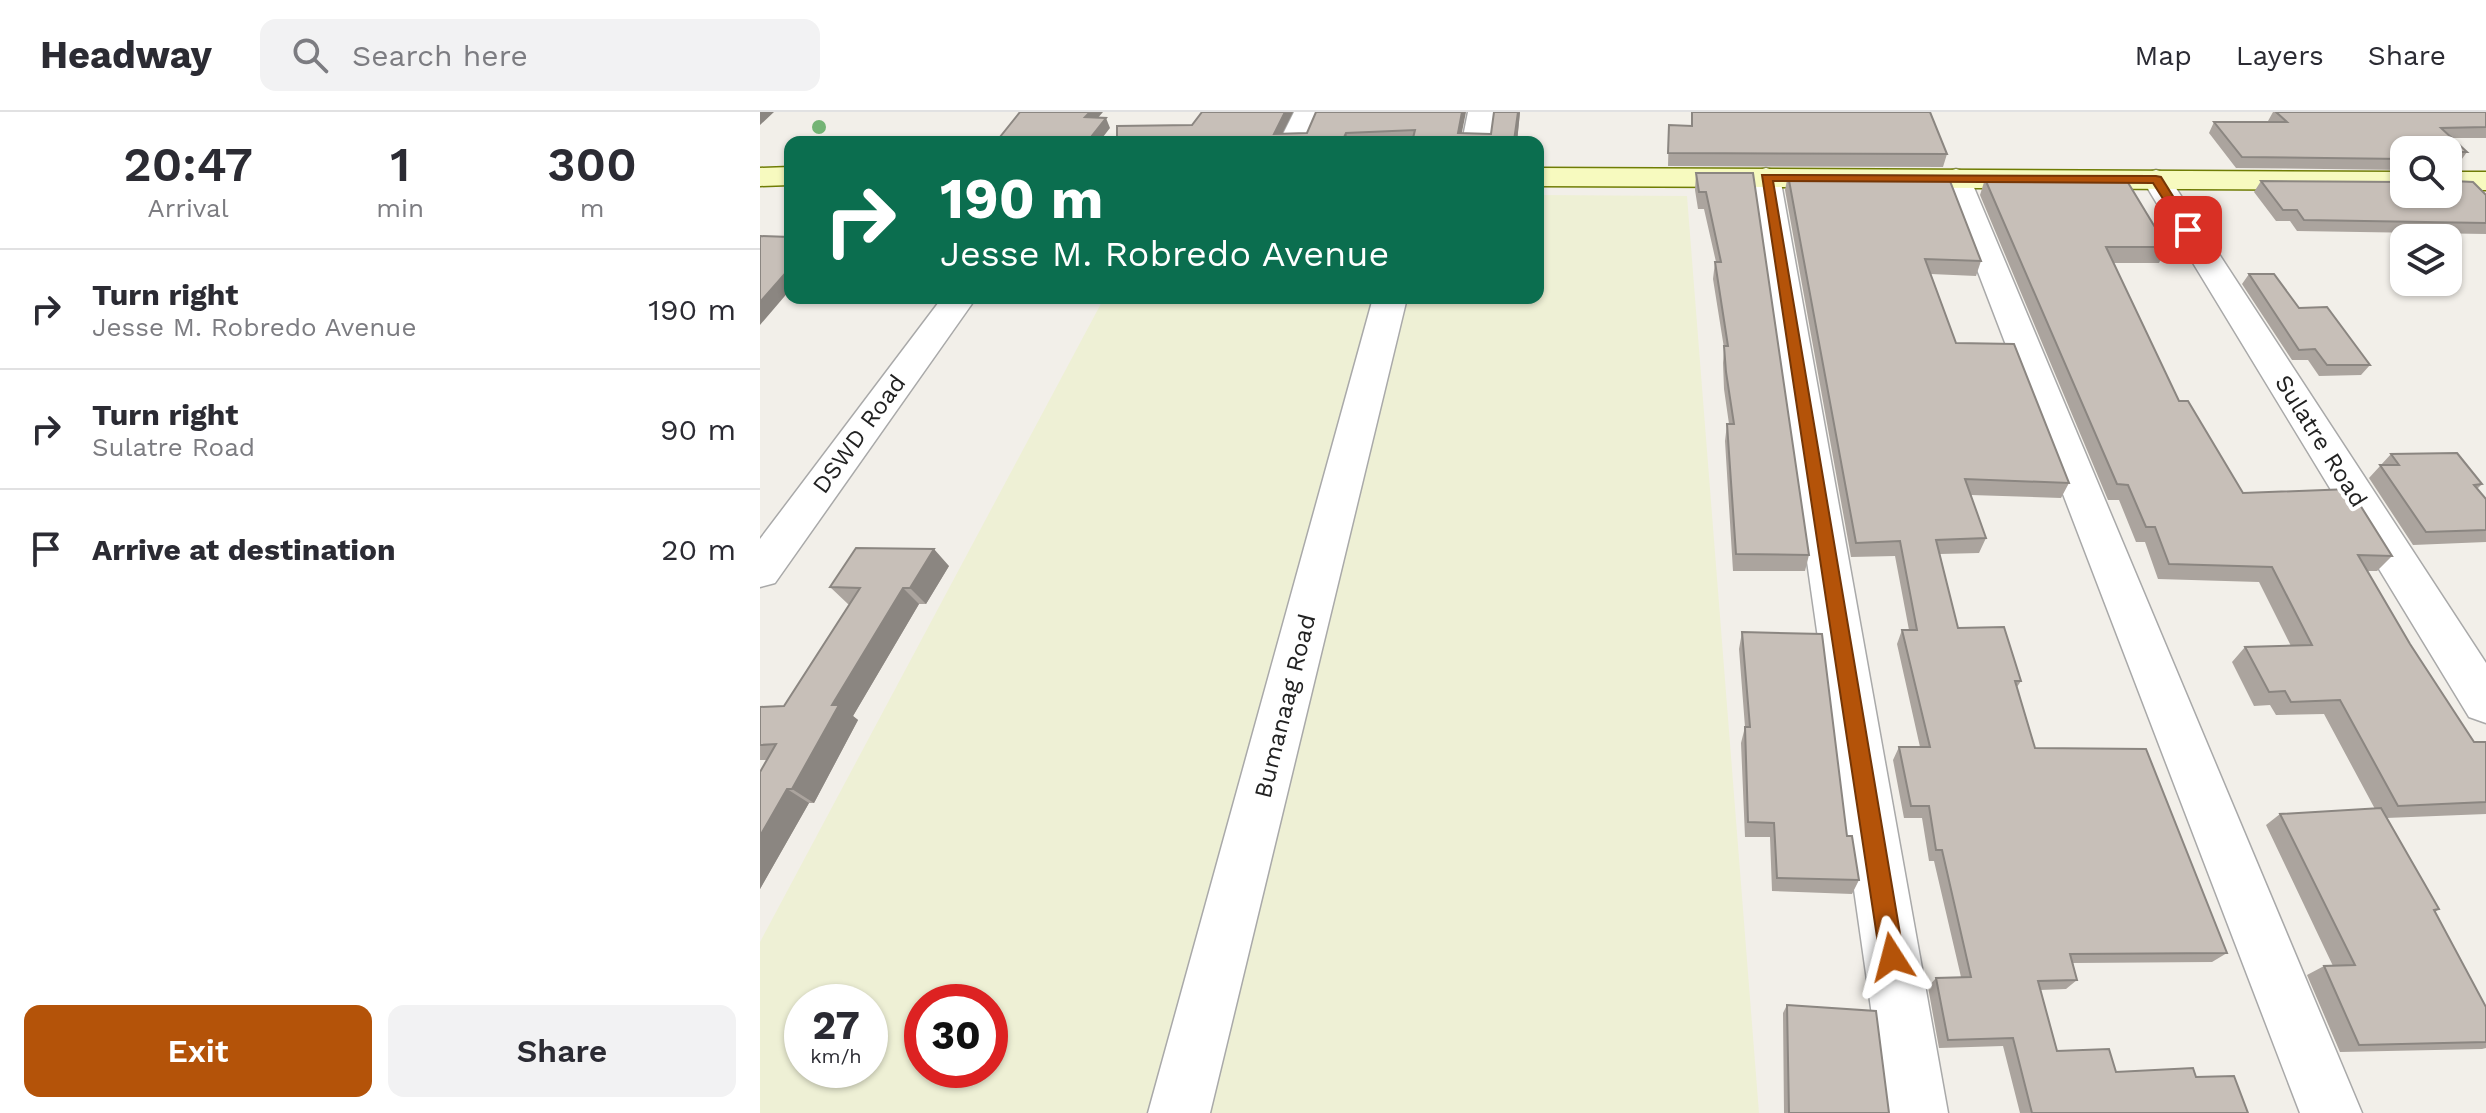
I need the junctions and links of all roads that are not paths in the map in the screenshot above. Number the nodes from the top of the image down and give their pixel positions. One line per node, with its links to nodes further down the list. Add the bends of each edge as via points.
1 (1307, 112): 3 (street)
2 (1481, 112): 4 (street)
3 (1296, 136)
4 (1477, 136)
5 (784, 176): 6 (main road)
6 (760, 177)
7 (1544, 177): 8 (main road)
8 (1766, 177): 9 (main road); 19 (street)
9 (1956, 178): 10 (main road); 20 (street)
10 (2156, 179): 11 (main road); 17 (street, Sulatre Road)
11 (2390, 181)
12 (2462, 181): 13 (main road)
13 (2486, 181)
14 (955, 304): 16 (street, DSWD Road)
15 (1388, 304): 18 (street, Bumanaag Road)
16 (760, 571)
17 (2486, 703)
18 (1179, 1113)
19 (1917, 1113)
20 (2331, 1113)

